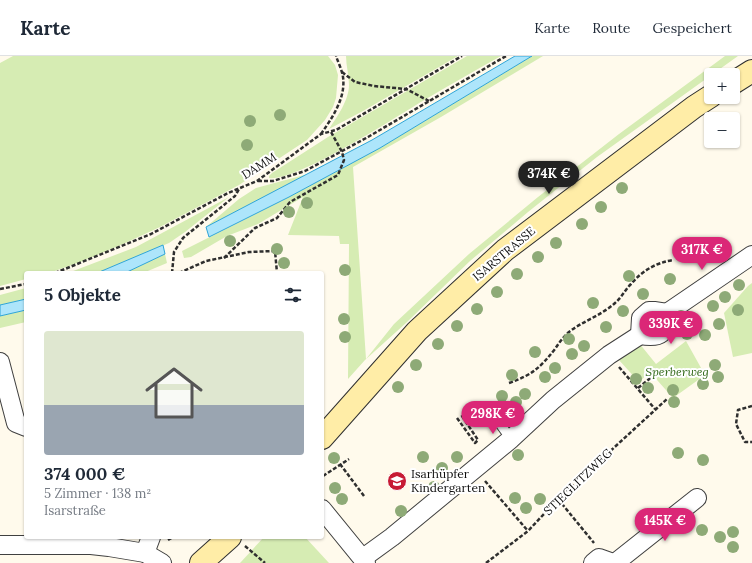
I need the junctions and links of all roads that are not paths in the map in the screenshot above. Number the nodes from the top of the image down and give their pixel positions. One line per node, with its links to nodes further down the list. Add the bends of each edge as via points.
1 (752, 71): 2 (main road)
2 (740, 79)
3 (704, 101): 8 (main road, ISARSTRASSE, via 506,250 417,331)
4 (752, 255): 9 (street, via 667,313 654,311 644,314 640,323 640,335 609,355 552,400)
5 (0, 362): 7 (street, via 16,423)
6 (498, 421): 9 (lane)
7 (24, 426)
8 (324, 436)
9 (511, 439): 15 (street)
10 (697, 498): 16 (street)
11 (324, 511): 15 (street)
12 (237, 541): 18 (main road)
13 (0, 545): 14 (street)
14 (148, 545): 17 (street)
15 (364, 561)
16 (605, 562)
17 (162, 563)
18 (201, 563)

